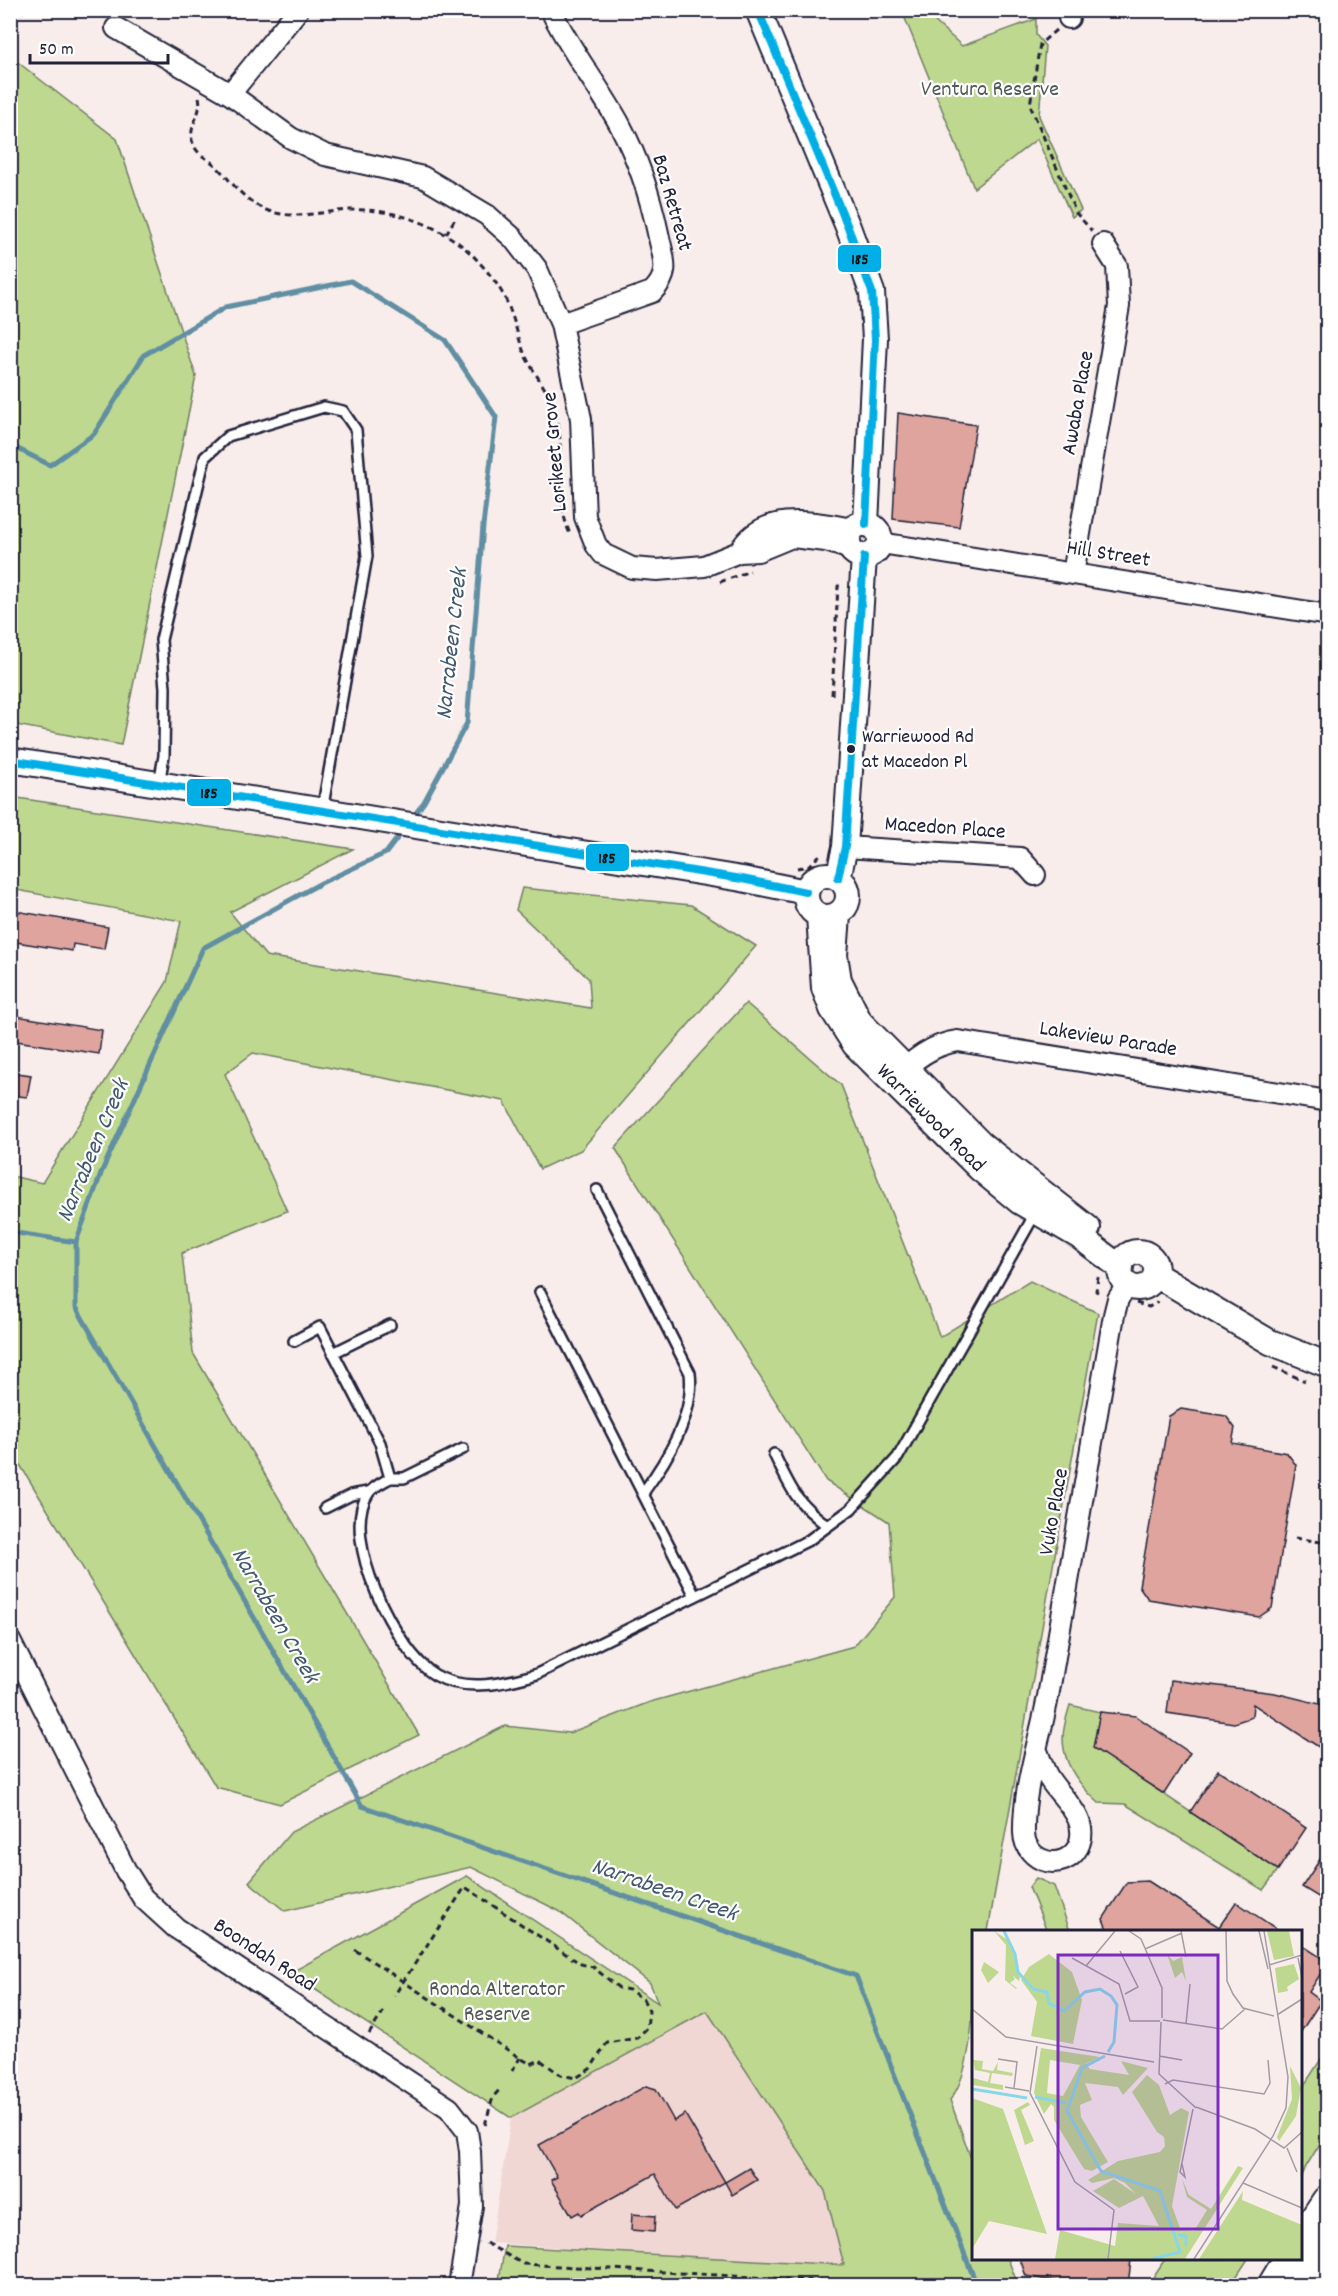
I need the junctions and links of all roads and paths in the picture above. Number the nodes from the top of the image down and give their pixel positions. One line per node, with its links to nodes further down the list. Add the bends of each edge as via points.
1 (298, 10): 7 (street)
2 (551, 10): 11 (street, Baz Retreat, via 560,31 619,124 641,172 665,267 662,282 652,292)
3 (758, 10): 13 (street, via 872,292 875,339)
4 (1069, 14): 10 (path, via 1040,45 1030,105 1076,213)
5 (116, 28): 7 (street, Lorikeet Grove)
6 (195, 90): 9 (path, via 201,108 192,132 195,147 251,202 286,215 351,210 387,212)
7 (230, 94): 11 (street, Lorikeet Grove, via 291,138 325,155 423,177 488,215 513,238 537,269)
8 (460, 210): 9 (path)
9 (446, 235): 12 (path, via 477,259 500,289 526,357 554,408 563,512)
10 (1102, 244): 15 (street, Awaba Place, via 1117,266 1119,306)
11 (561, 324): 13 (street, Lorikeet Grove, via 581,418 585,518 596,545 616,562 644,570 704,566 739,552 747,539 775,524 803,520)
12 (572, 539)
13 (863, 540): 15 (street, Hill Street); 23 (street)
14 (756, 568): 16 (path)
15 (1073, 574): 18 (street, Hill Street)
16 (718, 582)
17 (837, 586): 19 (path)
18 (1328, 615)
19 (832, 703)
20 (10, 760): 21 (street)
21 (159, 783): 22 (street); 22 (lane, via 164,756 165,688 161,640 205,458 228,436 324,407 343,411 356,430 367,556)
22 (322, 811): 27 (street)
23 (834, 849): 24 (path, via 808,866); 25 (street, Macedon Place, via 1020,858); 26 (street)
24 (793, 868)
25 (1035, 875)
26 (837, 878): 27 (street, via 818,877); 28 (street, via 849,893 847,906)
27 (806, 892): 28 (street, via 808,906)
28 (828, 916): 29 (street, Warriewood Road, via 842,991)
29 (899, 1075): 30 (street, Lakeview Parade, via 928,1051 958,1041); 32 (street, Warriewood Road, via 980,1169); 33 (street, Warriewood Road)
30 (1328, 1101)
31 (597, 1190): 43 (lane, via 690,1373 690,1406 657,1474)
32 (1036, 1212): 33 (street, Warriewood Road, via 1080,1237); 45 (lane, via 898,1457 850,1509)
33 (1125, 1270): 38 (street, via 1133,1253 1148,1255 1156,1275 1270,1342); 50 (street, Vuko Place)
34 (540, 1292): 43 (lane)
35 (390, 1325): 37 (lane)
36 (294, 1341): 37 (lane, via 320,1327)
37 (333, 1353): 41 (lane, via 380,1443)
38 (1328, 1365)
39 (463, 1449): 41 (lane, via 404,1478)
40 (774, 1454): 45 (lane, via 795,1497)
41 (390, 1478): 42 (lane)
42 (368, 1492): 44 (lane, via 351,1495); 48 (lane, via 361,1529 374,1590 418,1664 437,1677 472,1685 503,1684 537,1674)
43 (643, 1493): 48 (lane)
44 (325, 1508)
45 (828, 1526): 48 (lane, via 809,1540)
46 (1295, 1538): 47 (path)
47 (1328, 1543)
48 (695, 1596)
49 (10, 1641): 61 (street, Boondah Road, via 143,1898 176,1928 449,2108 467,2131 472,2206)
50 (1038, 1751): 50 (street, Vuko Place, via 1051,1782 1080,1820 1078,1847 1064,1860 1036,1858 1024,1841 1030,1776)
51 (355, 1950): 52 (path)
52 (403, 1982): 53 (path); 56 (path); 56 (path, via 465,1887 581,1964 593,1967 611,1983 643,1999 649,2011 647,2028 637,2038 607,2043 590,2069 576,2078 561,2075 540,2060 531,2064)
53 (394, 1996)
54 (383, 2012): 55 (path)
55 (368, 2036)
56 (520, 2058): 57 (path)
57 (512, 2071)
58 (500, 2089): 59 (path, via 489,2108)
59 (485, 2127)
60 (1328, 2202): 62 (highway)
61 (468, 2234): 65 (street, Boondah Road); 66 (path, via 523,2264)
62 (1302, 2241)
63 (1328, 2249): 68 (highway)
64 (1291, 2260): 67 (highway)
65 (459, 2286)
66 (909, 2286)
67 (1274, 2286)
68 (1304, 2286)

